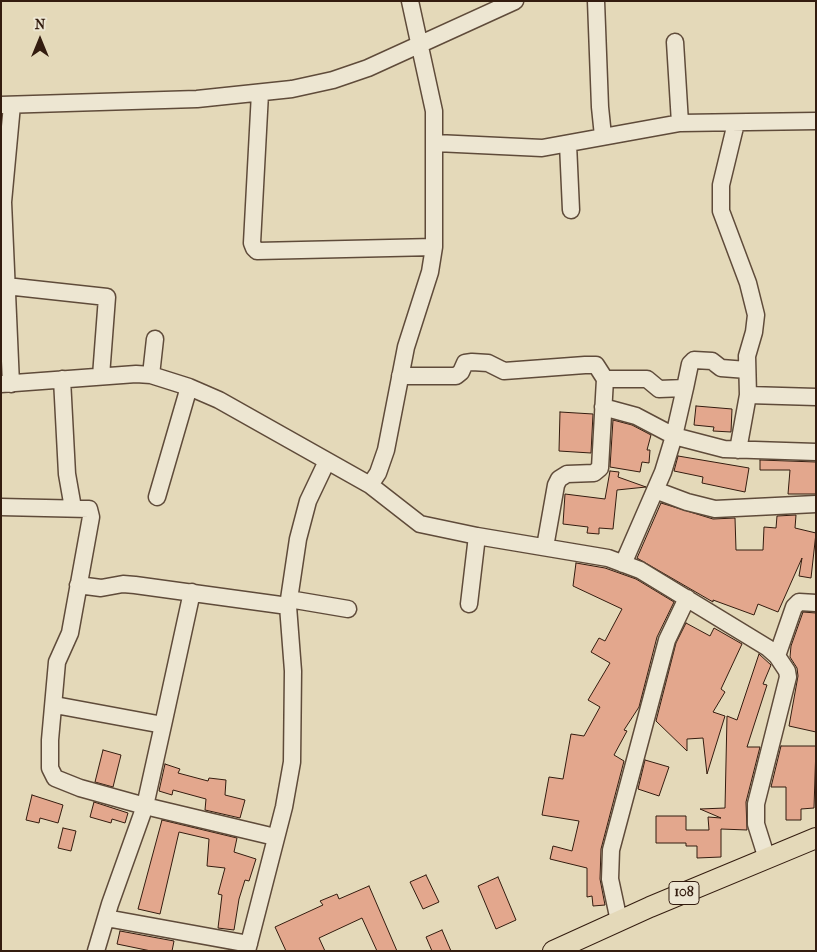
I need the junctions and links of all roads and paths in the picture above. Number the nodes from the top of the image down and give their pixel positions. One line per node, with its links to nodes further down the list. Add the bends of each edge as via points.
1 (410, 1): 5 (street)
2 (515, 1): 5 (street)
3 (596, 1): 11 (street)
4 (675, 42): 9 (street)
5 (421, 46): 6 (street, via 333,80); 12 (street, via 434,111)
6 (260, 93): 7 (street, via 169,100); 15 (street, via 252,243 257,251)
7 (6, 105): 16 (street, via 3,202)
8 (816, 121): 10 (street)
9 (680, 123): 10 (street); 11 (street)
10 (736, 123): 18 (street, via 722,185 722,211 756,315 747,356)
11 (604, 136): 13 (street)
12 (436, 143): 13 (street, via 524,148); 15 (street)
13 (568, 144): 14 (street)
14 (571, 210)
15 (434, 247): 21 (street, via 430,272)
16 (6, 286): 20 (street, via 106,296); 24 (street)
17 (155, 339): 19 (street)
18 (748, 370): 26 (street, via 721,368 712,361 694,360 690,364); 27 (street)
19 (151, 375): 20 (street); 25 (street)
20 (101, 376): 22 (street)
21 (400, 376): 23 (street, via 456,376 466,363 472,362 488,363 504,371 596,365); 34 (street, via 386,450)
22 (62, 379): 24 (street); 39 (street)
23 (605, 379): 26 (street, via 647,379 659,389); 29 (street)
24 (6, 384)
25 (189, 387): 33 (street, via 219,400); 36 (street)
26 (685, 388): 30 (street)
27 (748, 395): 28 (street); 31 (street)
28 (816, 397)
29 (603, 407): 30 (street, via 636,416); 41 (street, via 598,472 566,474 560,479 556,485)
30 (674, 436): 31 (street, via 712,447); 35 (street)
31 (738, 450): 32 (street)
32 (816, 452)
33 (327, 461): 34 (street); 46 (street, via 308,501 298,539)
34 (370, 485): 40 (street, via 420,524)
35 (655, 490): 37 (street, via 715,509); 42 (street)
36 (157, 497)
37 (816, 504)
38 (1, 507): 39 (street)
39 (72, 508): 43 (street, via 89,509 92,517)
40 (477, 536): 41 (street); 48 (street)
41 (545, 546): 42 (street)
42 (623, 564): 45 (street, via 640,570)
43 (78, 585): 44 (street, via 101,588 123,584); 51 (street, via 70,633 57,662)
44 (192, 592): 46 (street); 52 (street)
45 (687, 598): 50 (street); 58 (street, via 667,640 611,850 610,879)
46 (289, 602): 49 (street); 54 (street, via 293,671 292,762)
47 (816, 603): 50 (street, via 800,602 794,606)
48 (469, 604)
49 (348, 609)
50 (777, 656): 56 (street, via 787,671 787,687 756,804 756,824)
51 (54, 705): 52 (street); 53 (street, via 50,768 54,778)
52 (163, 725): 53 (street)
53 (145, 806): 54 (street); 57 (street)
54 (275, 837): 59 (street)
55 (816, 838): 56 (main road, 108)
56 (767, 859): 58 (main road, 108)
57 (106, 918): 59 (street); 60 (street)
58 (620, 921): 61 (main road, 108)
59 (248, 947)
60 (96, 951)
61 (553, 951)

